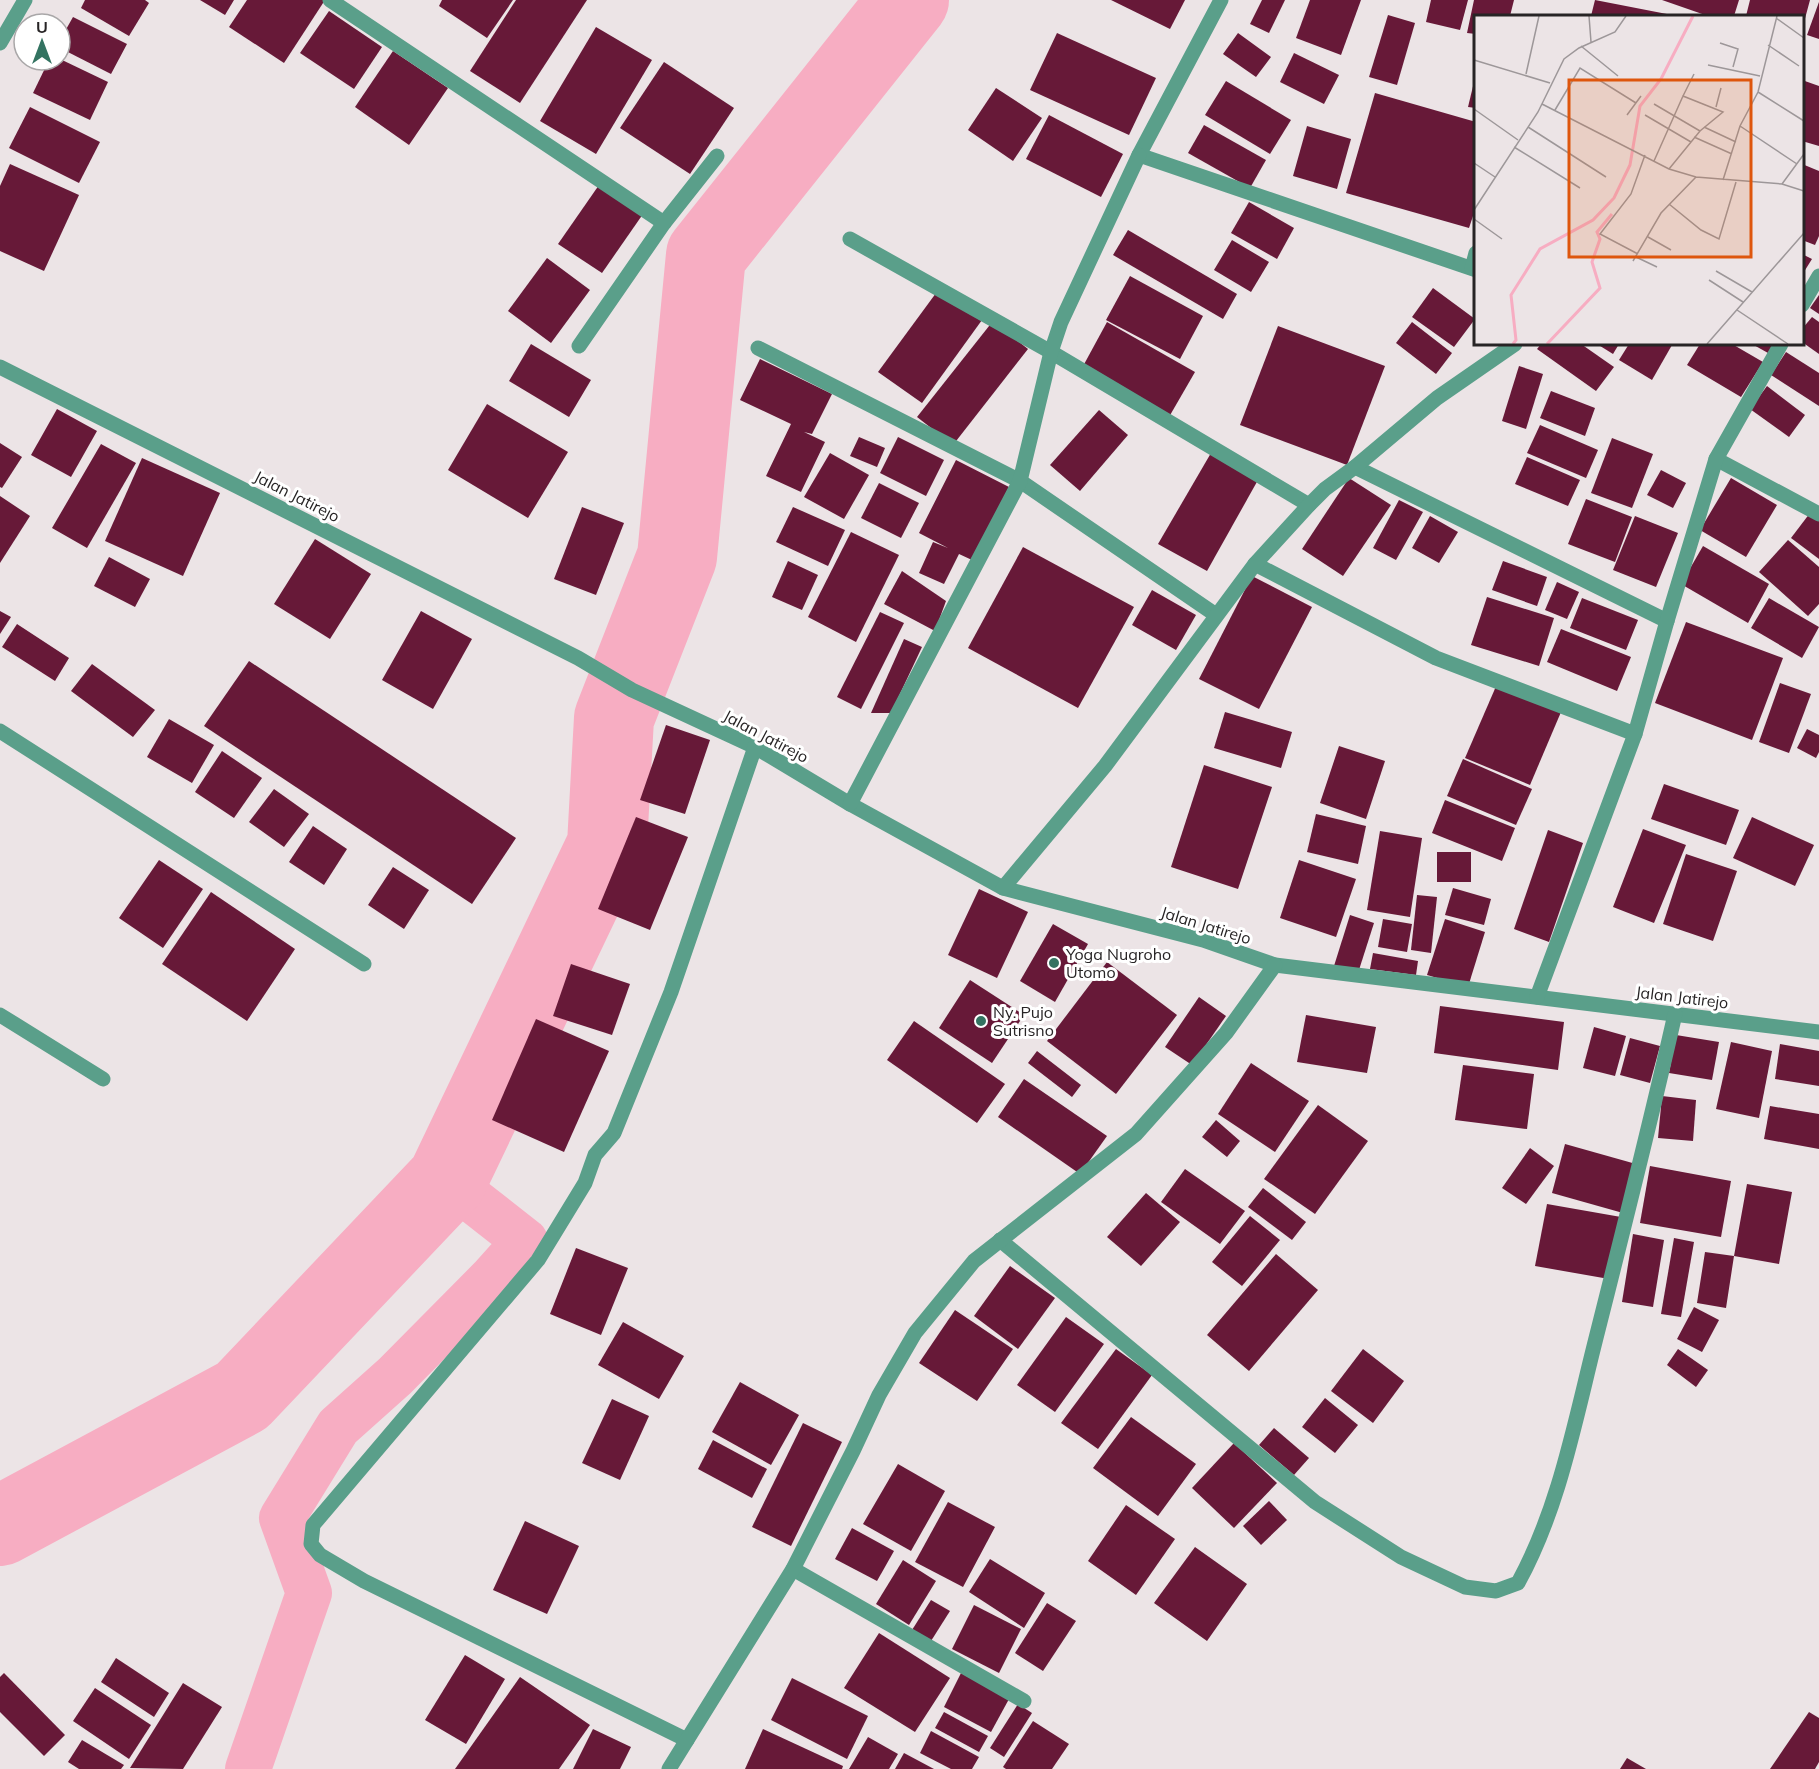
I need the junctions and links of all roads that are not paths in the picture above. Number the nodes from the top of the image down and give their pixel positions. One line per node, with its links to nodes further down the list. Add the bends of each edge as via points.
1 (25, 0): 4 (street)
2 (330, 0): 7 (street)
3 (1221, 0): 5 (street)
4 (0, 43)
5 (1139, 155): 9 (street); 16 (street, via 1061,322)
6 (717, 156): 7 (street)
7 (664, 223): 14 (street)
8 (850, 239): 16 (street)
9 (1474, 269)
10 (1819, 276): 11 (street)
11 (1804, 303)
12 (1514, 345): 19 (street, via 1437,398)
13 (1780, 345): 18 (street)
14 (579, 346)
15 (758, 348): 20 (street)
16 (1051, 352): 20 (street); 21 (street)
17 (0, 367): 28 (street, Jalan Jatirejo, via 578,658 632,690)
18 (1716, 459): 22 (street); 25 (street)
19 (1355, 467): 21 (street); 25 (street)
20 (1020, 481): 24 (street); 29 (street)
21 (1309, 505): 23 (street)
22 (1819, 514)
23 (1255, 564): 24 (street); 27 (street, via 1436,658)
24 (1216, 615): 30 (street, via 1105,766)
25 (1666, 621): 27 (street)
26 (0, 731): 31 (street)
27 (1635, 734): 33 (street)
28 (755, 747): 29 (street, Jalan Jatirejo); 41 (street, via 671,992 614,1133 595,1155 585,1183 538,1260 313,1525 311,1544 320,1555 364,1581)
29 (850, 804): 30 (street, Jalan Jatirejo)
30 (1003, 888): 32 (street, Jalan Jatirejo, via 1203,940)
31 (364, 964)
32 (1275, 965): 33 (street, Jalan Jatirejo); 38 (street, via 1226,1033 1136,1134)
33 (1537, 997): 34 (street, Jalan Jatirejo)
34 (1675, 1014): 36 (street, Jalan Jatirejo); 38 (street, via 1648,1138 1563,1471 1534,1555 1518,1583 1496,1591 1465,1587 1401,1557 1315,1502)
35 (0, 1015): 37 (street)
36 (1819, 1032)
37 (103, 1079)
38 (1000, 1240): 39 (street, via 974,1261 915,1333 879,1395)
39 (793, 1569): 40 (street); 41 (street)
40 (1024, 1701)
41 (687, 1740): 42 (street)
42 (670, 1769)

